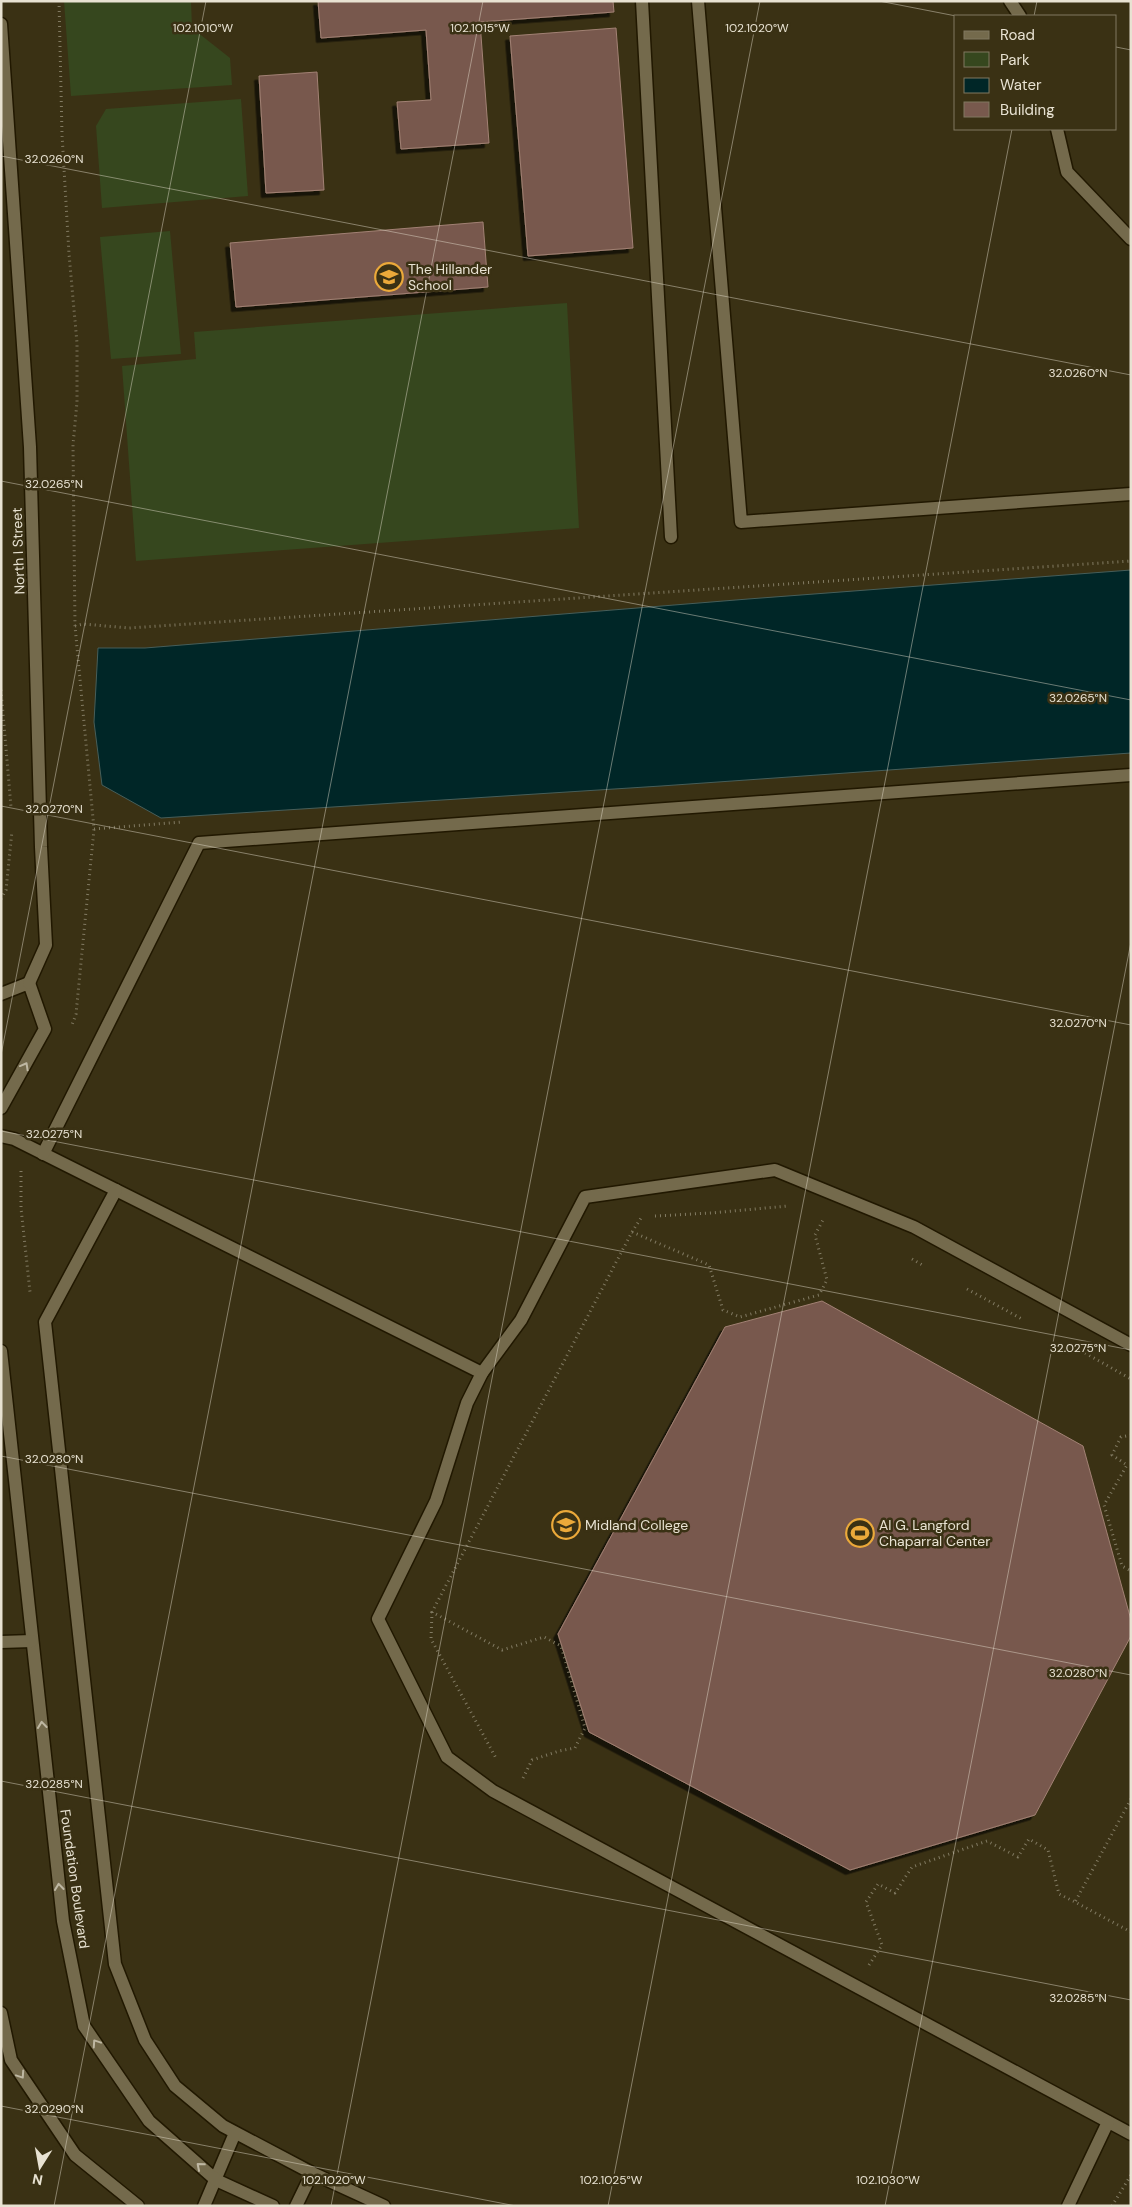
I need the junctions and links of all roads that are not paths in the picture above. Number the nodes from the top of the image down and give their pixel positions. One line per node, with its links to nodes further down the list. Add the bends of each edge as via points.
1 (642, 1): 9 (street)
2 (698, 1): 8 (street, via 741,522)
3 (1010, 1): 4 (street)
4 (1019, 15)
5 (1, 24): 11 (street, North I Street, via 30,447 46,945)
6 (1057, 130): 7 (street, via 1067,172)
7 (1131, 239)
8 (1131, 494)
9 (671, 537)
10 (1131, 775): 15 (street, via 199,843)
11 (29, 983): 12 (street); 13 (street, one-way to 11, via 45,1029)
12 (1, 994)
13 (1, 1108)
14 (1, 1136): 15 (street)
15 (43, 1154): 16 (street)
16 (116, 1190): 19 (street); 24 (street, via 45,1322 115,1964 145,2040 175,2086)
17 (1131, 1345): 19 (street, via 914,1227 775,1170 585,1197 521,1320)
18 (1, 1351): 20 (street, Foundation Boulevard)
19 (482, 1373): 23 (street, via 467,1403 436,1500 378,1619 447,1757 493,1791)
20 (32, 1641): 21 (street); 27 (street, Foundation Boulevard, one-way to 20, via 149,2121 84,2026 63,1921)
21 (1, 1642)
22 (1, 2013): 28 (street, one-way to 28, via 11,2060 75,2155)
23 (1108, 2122): 25 (street); 33 (street)
24 (235, 2133): 26 (street); 27 (street)
25 (1131, 2134)
26 (312, 2173): 31 (street); 32 (street)
27 (216, 2180): 29 (street); 30 (street, Foundation Boulevard)
28 (138, 2206)
29 (204, 2206)
30 (273, 2206)
31 (296, 2206)
32 (384, 2206)
33 (1068, 2206)

